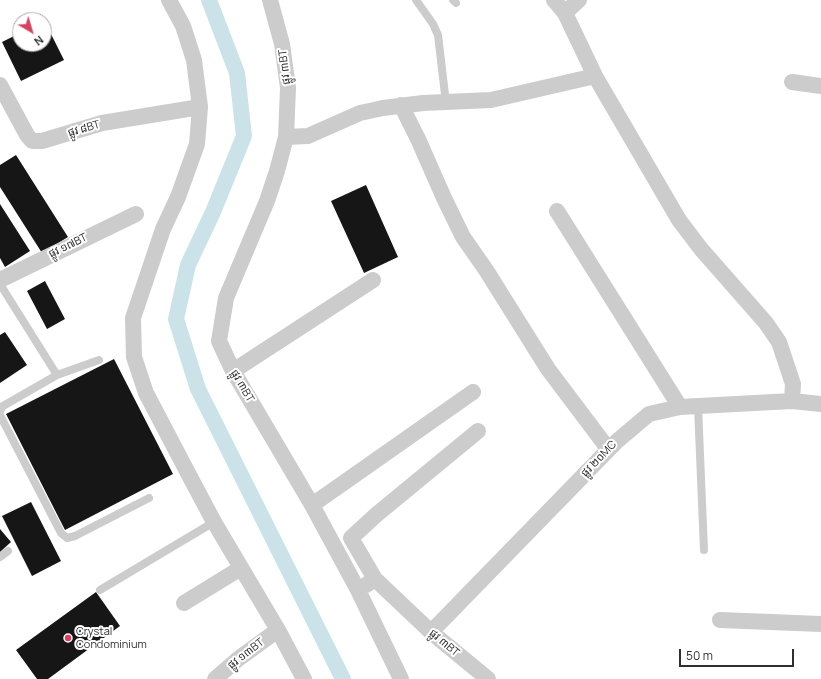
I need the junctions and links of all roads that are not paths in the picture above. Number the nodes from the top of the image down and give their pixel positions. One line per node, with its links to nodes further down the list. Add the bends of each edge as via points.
1 (169, 0): 13 (street, via 183,26 194,60)
2 (270, 0): 14 (street, ផ្លូវ ៣BT, via 282,44 288,88)
3 (416, 0): 11 (lane, via 438,35)
4 (554, 0): 6 (street)
5 (579, 0): 6 (street)
6 (565, 12): 7 (street)
7 (595, 76): 11 (street, via 491,100); 24 (street, via 679,220 779,342 793,384)
8 (792, 82): 10 (street)
9 (0, 85): 13 (street, ផ្លូវ ៨BT, via 32,141 42,141 102,123)
10 (821, 86)
11 (446, 103): 12 (street)
12 (401, 105): 14 (street, via 360,113 308,136); 31 (street, via 463,237 548,369)
13 (200, 107): 34 (street, via 198,144 163,229 133,318 134,357 146,393)
14 (286, 137): 21 (street, ផ្លូវ ៣BT, via 267,200 226,298 219,341)
15 (557, 211): 26 (street)
16 (136, 214): 17 (street, ផ្លូវ ១៧BT)
17 (0, 280)
18 (373, 280): 21 (street)
19 (0, 284): 22 (lane)
20 (99, 360): 22 (lane)
21 (233, 371): 33 (street, ផ្លូវ ៣BT)
22 (57, 375): 28 (lane, via 3,406)
23 (473, 392): 33 (street)
24 (792, 401): 25 (street, ផ្លូវ ២០MC); 27 (street, ផ្លូវ ២០MC)
25 (821, 404)
26 (680, 407): 27 (street, ផ្លូវ ២០MC); 31 (street, ផ្លូវ ២០MC, via 649,414)
27 (698, 407): 35 (lane)
28 (0, 411)
29 (0, 415): 32 (lane, via 61,533 68,538)
30 (478, 431): 39 (street, ផ្លូវ ៣BT, via 351,538)
31 (608, 450): 46 (street, ផ្លូវ ២០MC)
32 (149, 498)
33 (312, 505): 41 (street, ផ្លូវ ៣BT)
34 (214, 522): 38 (street); 40 (lane)
35 (704, 550)
36 (8, 551): 37 (lane)
37 (0, 557)
38 (241, 568): 42 (street); 45 (street)
39 (375, 579): 41 (street); 46 (street, ផ្លូវ ៣BT)
40 (100, 590)
41 (358, 590): 49 (street, ផ្លូវ ៣BT)
42 (184, 603)
43 (720, 620): 44 (street)
44 (821, 624)
45 (278, 630): 47 (street, ផ្លូវ ១៣BT); 48 (street)
46 (431, 632): 50 (street, ផ្លូវ ៣BT)
47 (215, 679)
48 (304, 679)
49 (401, 679)
50 (488, 679)

